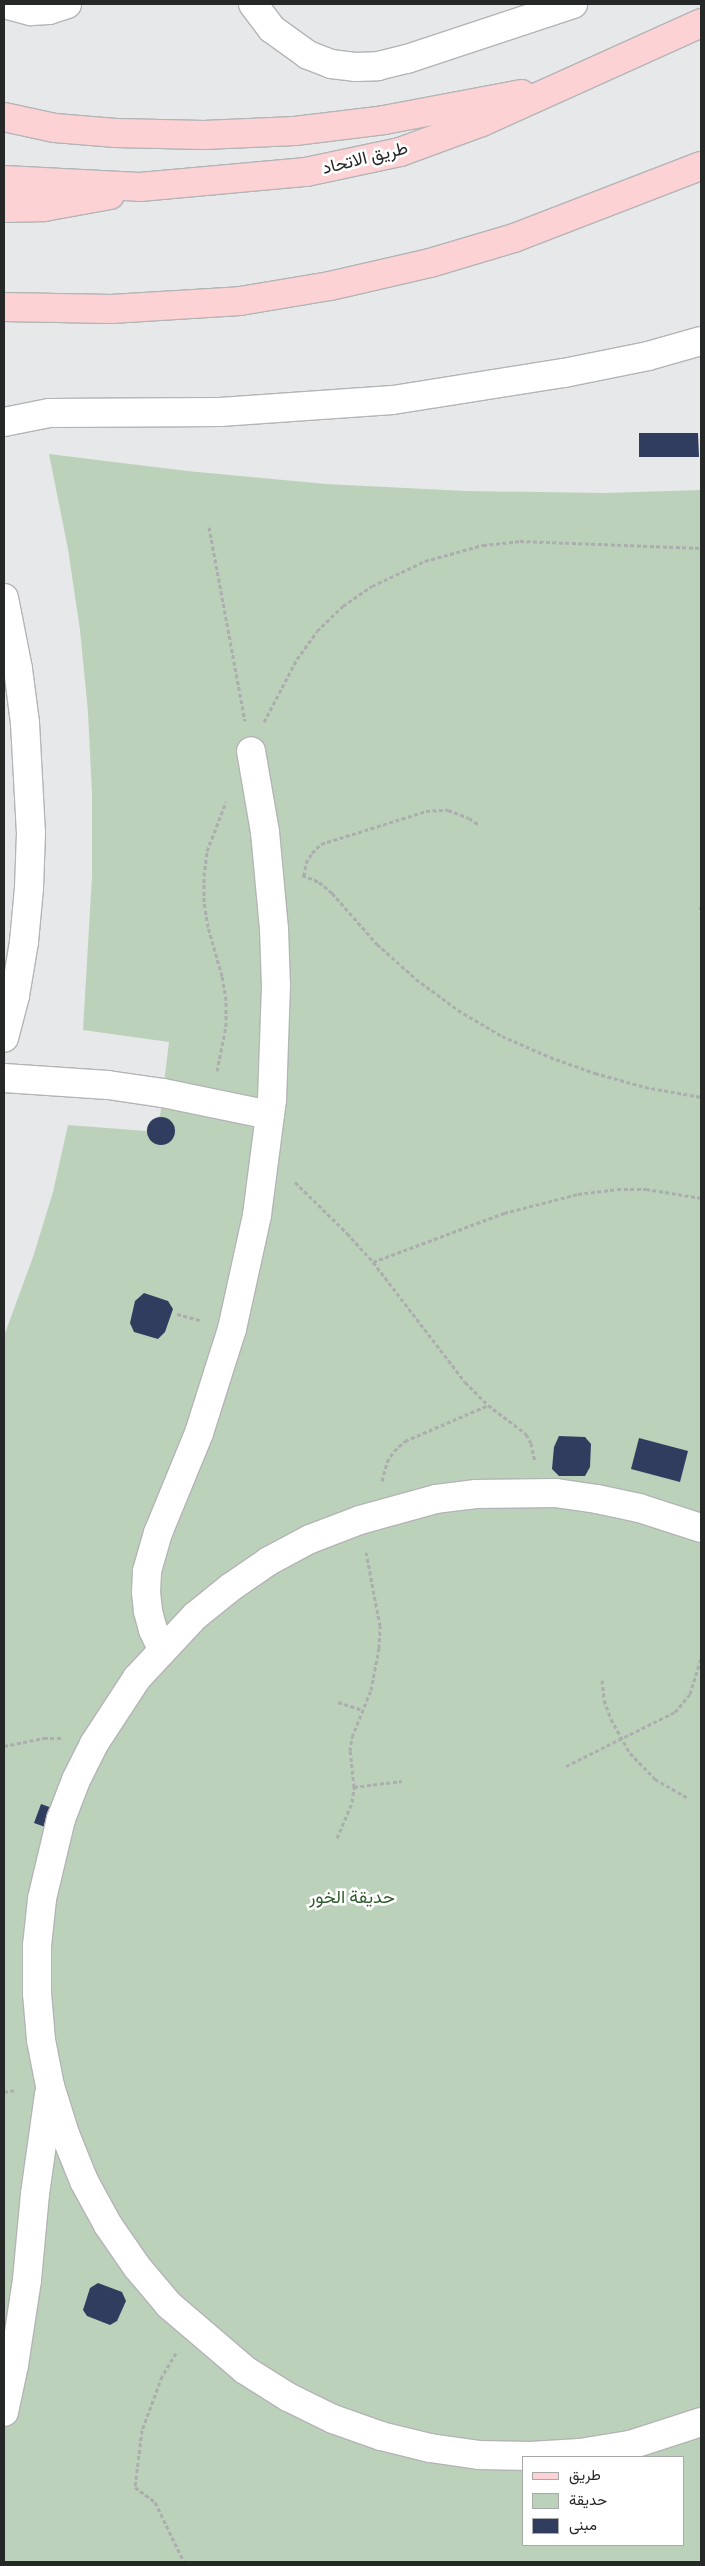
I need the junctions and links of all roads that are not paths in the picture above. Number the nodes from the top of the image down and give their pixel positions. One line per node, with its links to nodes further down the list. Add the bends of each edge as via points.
1 (4, 4): 2 (lane, via 31,11)
2 (67, 4)
3 (253, 4): 4 (lane, via 272,29 302,51 331,64 355,67 378,66 407,59)
4 (573, 4)
5 (701, 23): 6 (main road, طريق الاتحاد)
6 (566, 86): 7 (main road, via 384,120 295,132 116,133 55,128); 10 (main road, طريق الاتحاد, via 400,152 306,172)
7 (4, 117)
8 (701, 166): 12 (main road, via 514,238 430,263 330,286 240,302 111,308)
9 (4, 180): 10 (main road, طريق الاتحاد)
10 (140, 186): 11 (main road, via 92,200 44,207)
11 (4, 208)
12 (4, 307)
13 (701, 341): 14 (lane, via 648,356 564,373 393,400 220,412 49,413)
14 (4, 422)
15 (4, 598): 17 (lane, via 26,723 31,833 24,942)
16 (251, 751): 19 (lane, via 269,873 276,986)
17 (4, 1038)
18 (4, 1078): 19 (lane, via 108,1085 205,1100)
19 (270, 1116): 21 (lane, via 246,1272 217,1381 151,1552 146,1592 154,1630)
20 (701, 1528): 21 (lane, via 598,1499 540,1493 476,1494 436,1499 360,1520 310,1539 269,1561 195,1616)
21 (162, 1648): 22 (lane, via 131,1686 94,1744 61,1819 42,1898 37,1946 41,2040)
22 (50, 2086): 23 (lane, via 27,2280); 24 (lane, via 84,2181 136,2266 195,2329 245,2370 288,2397 341,2422 381,2436 430,2448 480,2455 580,2453 630,2445)
23 (4, 2412)
24 (701, 2422)

